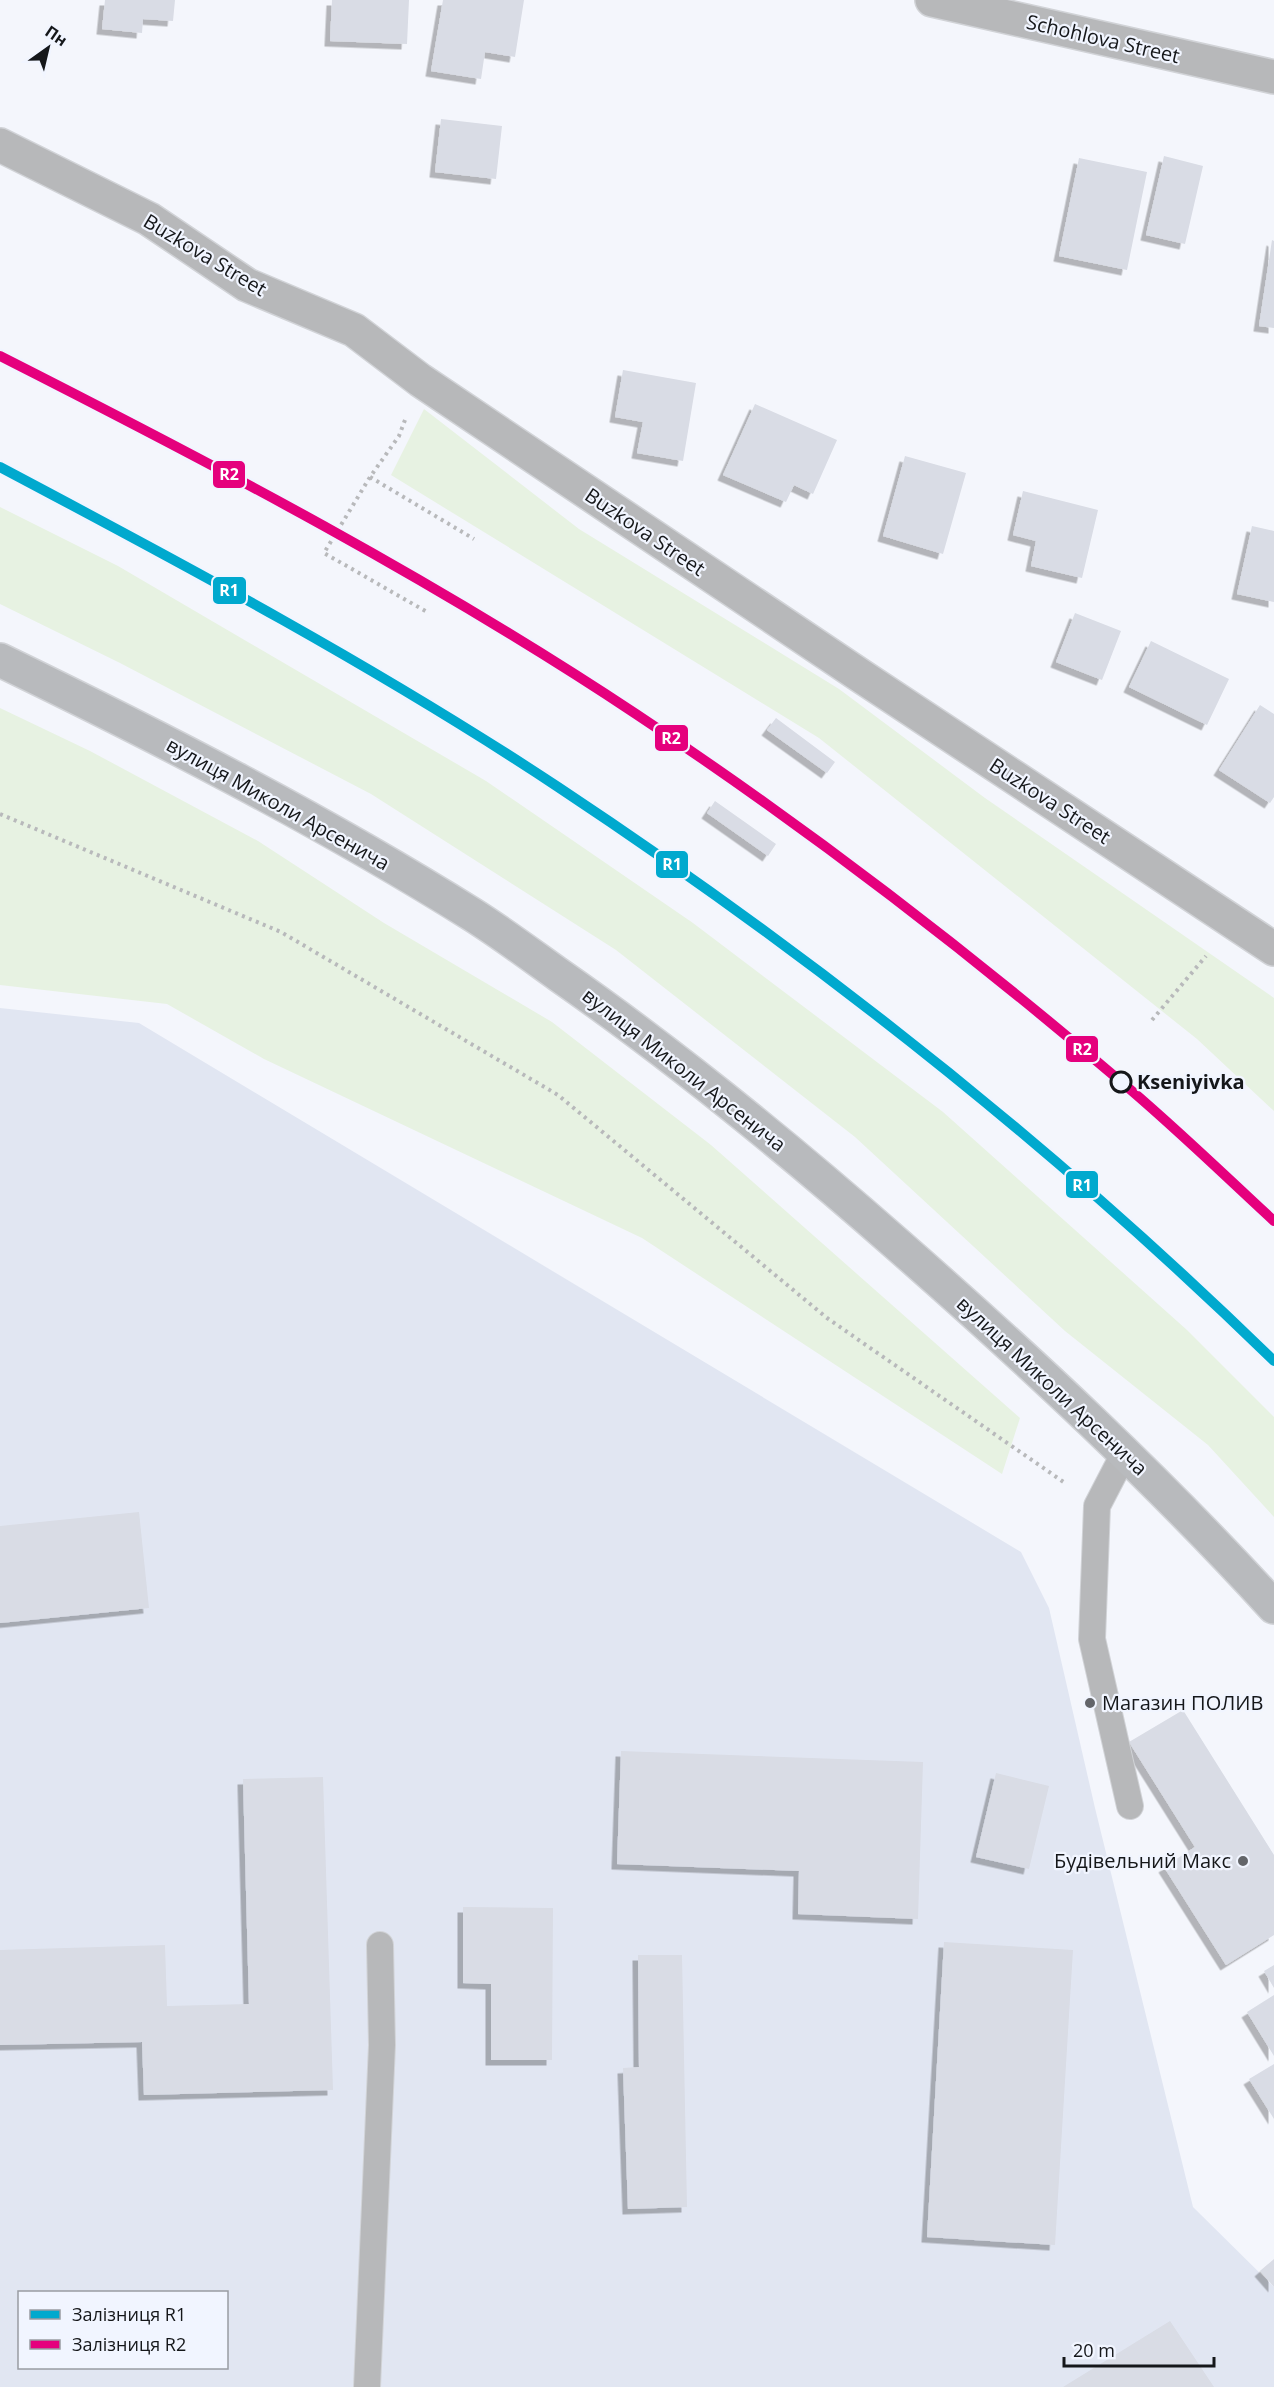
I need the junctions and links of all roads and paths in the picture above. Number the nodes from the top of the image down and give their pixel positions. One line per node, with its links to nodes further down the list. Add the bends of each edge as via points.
1 (932, 0): 2 (street, Schohlova Street)
2 (1274, 77)
3 (0, 145): 10 (street, Buzkova Street, via 149,219 248,285 354,330 420,380)
4 (399, 436): 5 (path)
5 (370, 477): 6 (path); 7 (path, via 324,553)
6 (474, 539)
7 (427, 612)
8 (0, 660): 13 (main road, вулиця Миколи Арсенича, via 191,755 348,840 477,917 725,1097 990,1326)
9 (0, 814): 14 (path, via 280,932 558,1095 827,1318)
10 (1274, 949)
11 (1191, 974): 12 (path)
12 (1152, 1020)
13 (1125, 1452): 14 (lane); 15 (main road, вулиця Миколи Арсенича)
14 (1097, 1506): 16 (lane, via 1092,1639)
15 (1274, 1607)
16 (1130, 1806)
17 (380, 1945): 18 (lane, via 382,2045)
18 (367, 2387)

